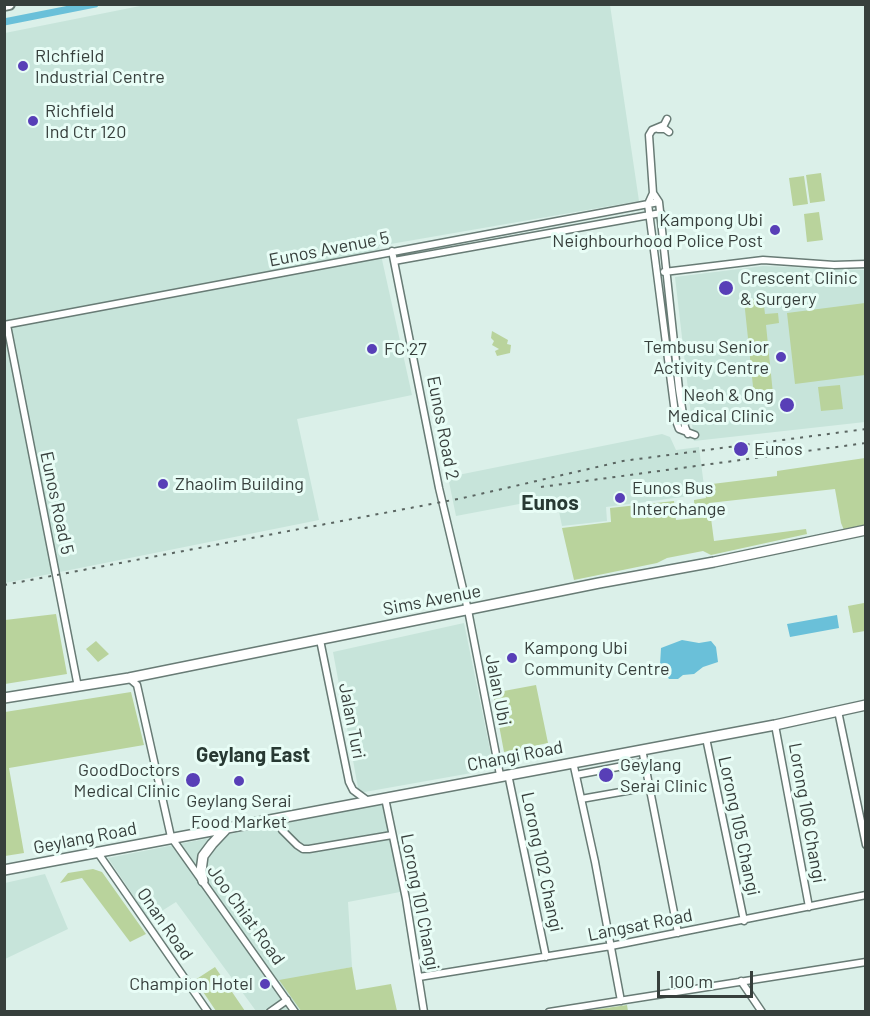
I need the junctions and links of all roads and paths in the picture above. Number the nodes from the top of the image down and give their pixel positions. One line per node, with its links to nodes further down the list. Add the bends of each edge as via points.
1 (667, 119): 2 (street)
2 (654, 129): 3 (street); 4 (street, via 648,137)
3 (669, 132)
4 (653, 193): 5 (street); 6 (street)
5 (659, 202): 6 (street, Eunos Avenue 5); 7 (street)
6 (648, 204): 8 (street); 9 (street, Eunos Avenue 5)
7 (661, 213): 8 (street, Eunos Avenue 5); 12 (street)
8 (649, 215): 10 (street, Eunos Avenue 5); 13 (street)
9 (392, 251): 10 (street, Eunos Road 2); 14 (street, Eunos Avenue 5)
10 (394, 261): 16 (street, Eunos Road 2, via 439,488)
11 (866, 264): 12 (street, via 763,260)
12 (667, 272): 13 (street); 13 (street, via 679,389 685,427 692,435 679,429 676,421)
13 (657, 273)
14 (6, 325): 19 (street, Eunos Road 5)
15 (866, 530): 16 (main road, Sims Avenue)
16 (468, 610): 17 (main road, Sims Avenue); 28 (street, Jalan Ubi)
17 (320, 640): 18 (main road, Sims Avenue); 33 (street, Jalan Turi, via 349,782)
18 (129, 678): 19 (main road, Sims Avenue); 37 (street, via 137,686)
19 (78, 687): 20 (main road, Sims Avenue)
20 (4, 698)
21 (866, 705): 22 (main road, Changi Road)
22 (838, 711): 23 (main road, Changi Road); 38 (street)
23 (775, 725): 24 (main road, Changi Road); 43 (street, Lorong 106 Changi)
24 (706, 738): 25 (main road, Changi Road); 44 (street, Lorong 105 Changi)
25 (642, 749): 26 (main road, Changi Road); 27 (street)
26 (573, 762): 28 (main road, Changi Road); 29 (street)
27 (644, 762): 29 (street); 30 (street)
28 (504, 774): 31 (main road, Changi Road); 47 (street, Lorong 102 Changi, via 520,830)
29 (576, 775): 32 (street)
30 (649, 787): 32 (street); 45 (street)
31 (385, 798): 33 (main road, Changi Road); 36 (street, Lorong 101 Changi)
32 (581, 799): 46 (street)
33 (368, 801): 34 (main road, Changi Road)
34 (228, 827): 37 (main road, Changi Road); 41 (main road, via 203,856)
35 (282, 830): 36 (street, via 303,849)
36 (392, 835): 49 (street, Lorong 101 Changi)
37 (171, 837): 39 (main road, Geylang Road); 41 (street, Joo Chiat Road)
38 (866, 845)
39 (98, 853): 40 (main road, Geylang Road); 53 (street, Onan Road)
40 (4, 870)
41 (203, 881): 51 (street, Joo Chiat Road)
42 (866, 895): 43 (street, Langsat Road)
43 (809, 907): 44 (street, Langsat Road)
44 (744, 921): 45 (street, Langsat Road)
45 (678, 933): 46 (street, Langsat Road)
46 (611, 946): 47 (street, Langsat Road); 52 (street)
47 (546, 957): 49 (street, Langsat Road)
48 (866, 962): 50 (street)
49 (419, 977): 58 (street, Lorong 101 Changi)
50 (741, 981): 52 (street); 60 (street)
51 (287, 1000): 56 (street); 57 (street, Joo Chiat Road)
52 (621, 1001): 54 (street)
53 (207, 1009): 55 (street)
54 (584, 1009): 59 (street)
55 (198, 1011)
56 (270, 1011)
57 (295, 1011)
58 (424, 1011)
59 (549, 1011)
60 (762, 1011)

